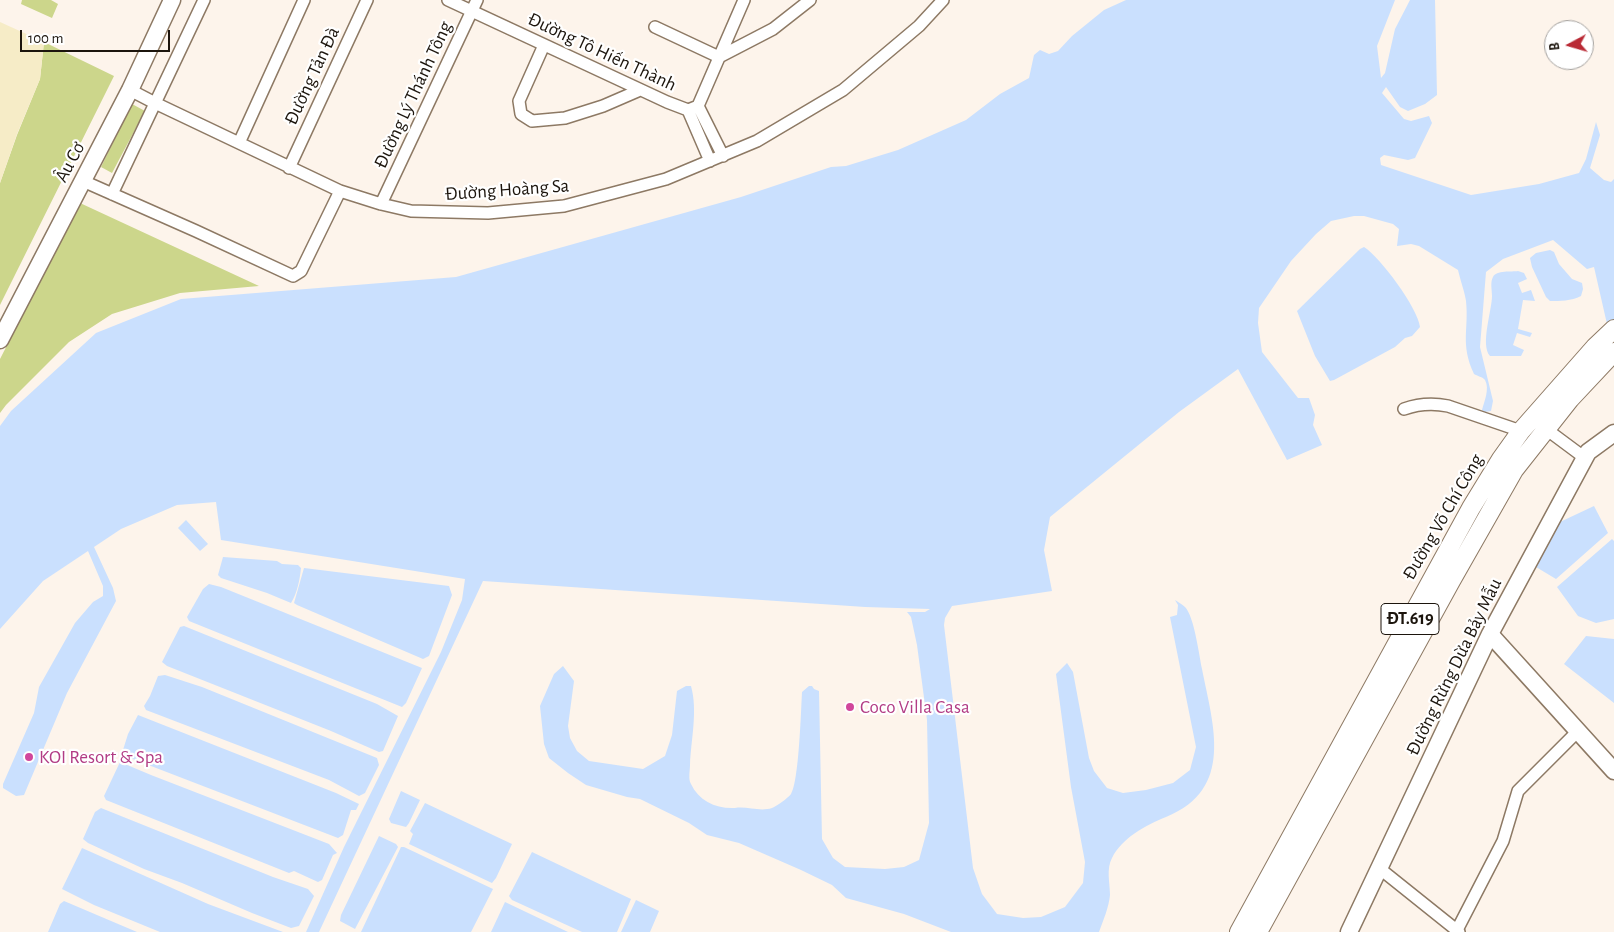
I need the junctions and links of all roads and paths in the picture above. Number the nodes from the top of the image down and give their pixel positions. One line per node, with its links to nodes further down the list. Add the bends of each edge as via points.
1 (172, 0): 14 (street, Âu Cơ)
2 (204, 0): 16 (street)
3 (304, 0): 18 (street)
4 (367, 0): 21 (street, Đường Tản Đà)
5 (448, 0): 10 (street, Đường Tô Hiến Thành)
6 (477, 0): 10 (street, Đường Lý Thánh Tông)
7 (744, 0): 13 (street)
8 (810, 0): 13 (street, via 773,29)
9 (943, 0): 19 (street, Đường Hoàng Sa, via 919,26 843,90 758,141)
10 (472, 11): 12 (street, Đường Tô Hiến Thành); 25 (street, Đường Lý Thánh Tông)
11 (655, 27): 13 (street)
12 (544, 45): 15 (street, Đường Tô Hiến Thành); 15 (street, via 519,101 521,114 532,121 565,118)
13 (719, 58): 17 (street)
14 (130, 90): 16 (street, Đường Hoàng Sa); 22 (street, Âu Cơ)
15 (640, 90): 17 (street, Đường Tô Hiến Thành)
16 (155, 103): 18 (street, Đường Hoàng Sa); 24 (street)
17 (693, 108): 19 (street); 20 (street, Đường Tô Hiến Thành)
18 (239, 143): 21 (street, Đường Hoàng Sa)
19 (723, 156): 20 (street, Đường Hoàng Sa)
20 (710, 161): 25 (street, Đường Hoàng Sa, via 666,179 564,206 488,213 411,212)
21 (289, 168): 23 (street, Đường Hoàng Sa)
22 (83, 181): 24 (street); 27 (street, Âu Cơ)
23 (340, 191): 24 (street, via 301,271 293,276); 25 (street, Đường Hoàng Sa)
24 (112, 194)
25 (381, 204)
26 (1614, 329): 31 (main road, Đường Võ Chí Công / ĐT.619)
27 (0, 340)
28 (1614, 352): 30 (main road, Đường Võ Chí Công / ĐT.619)
29 (1404, 409): 31 (street, via 1415,405 1448,406)
30 (1546, 429): 33 (street); 40 (main road, Đường Võ Chí Công / ĐT.619, via 1514,470 1460,563)
31 (1521, 431): 39 (main road, Đường Võ Chí Công / ĐT.619, via 1471,508)
32 (1614, 433): 33 (street, Đường Rừng Dừa Bảy Mẫu, via 1588,452)
33 (1585, 458): 34 (street, Đường Rừng Dừa Bảy Mẫu)
34 (1490, 634): 35 (street); 37 (street, Đường Rừng Dừa Bảy Mẫu)
35 (1578, 731): 36 (street); 38 (street, via 1518,792 1503,841)
36 (1614, 771)
37 (1379, 868): 38 (street); 41 (street, Đường Rừng Dừa Bảy Mẫu)
38 (1458, 931)
39 (1239, 932)
40 (1258, 932)
41 (1349, 932)

